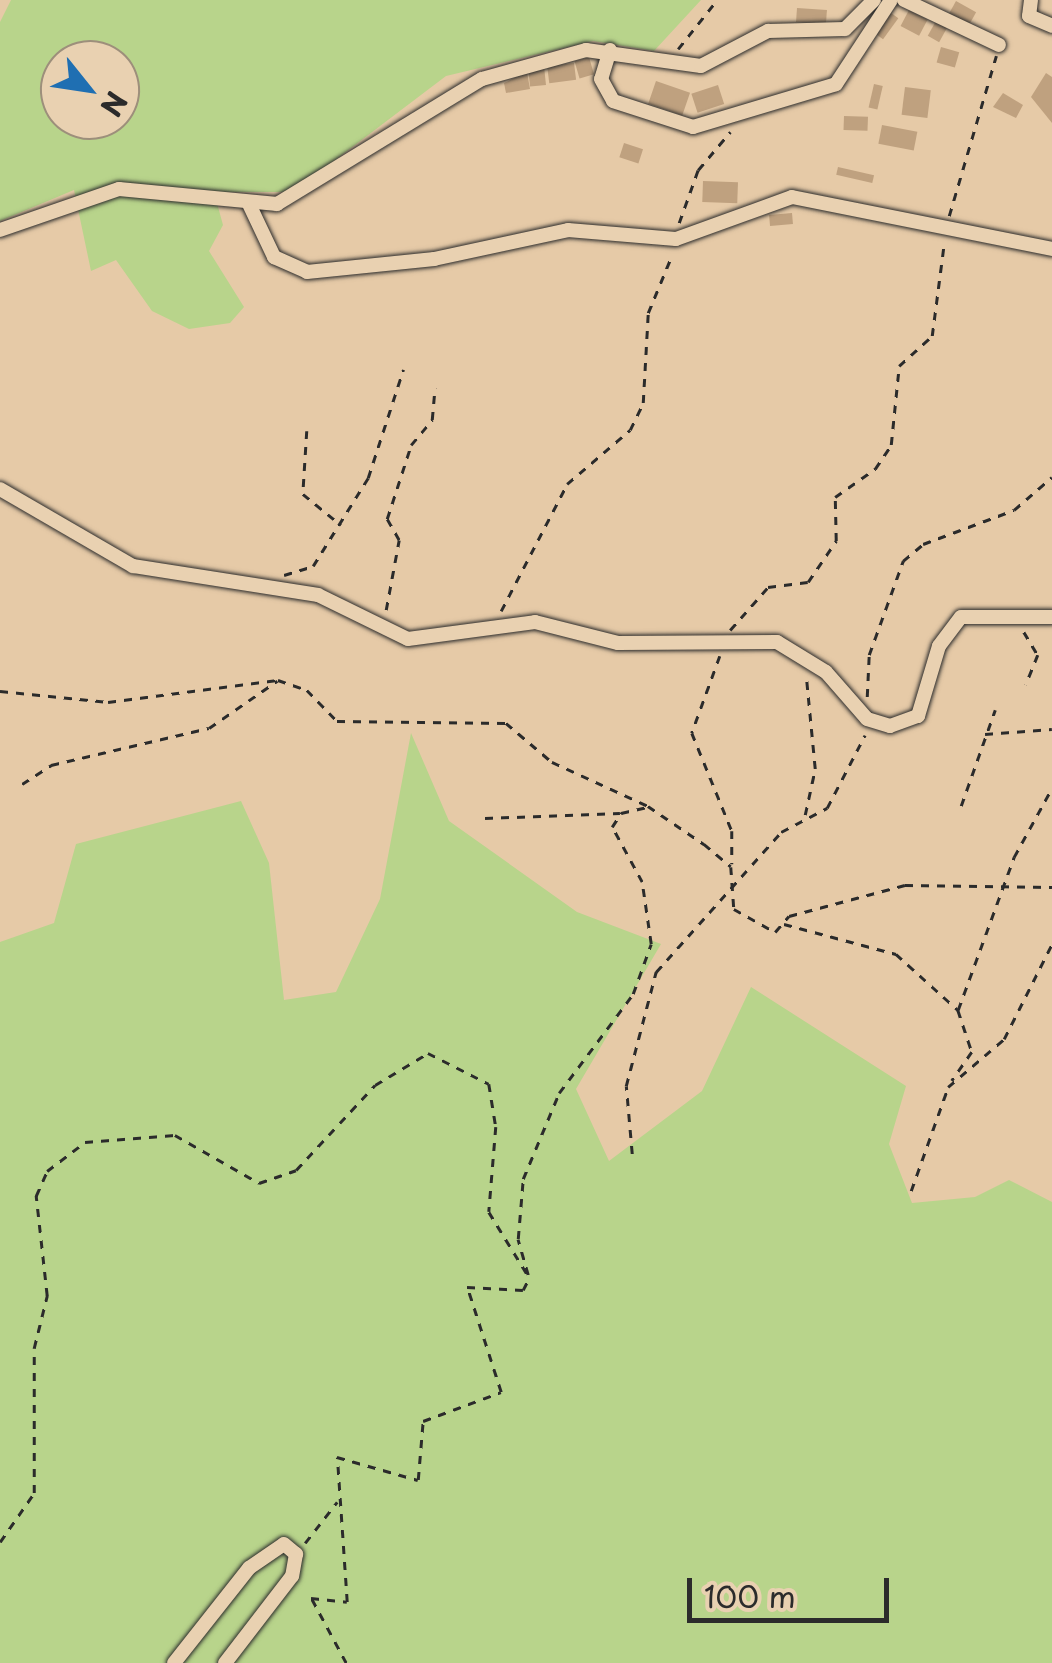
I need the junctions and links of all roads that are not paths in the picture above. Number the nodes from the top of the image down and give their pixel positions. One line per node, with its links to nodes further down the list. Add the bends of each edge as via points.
1 (874, 0): 7 (street, via 845,29 768,31 701,66 650,63)
2 (891, 0): 7 (street, via 836,84 692,127 634,109 605,90)
3 (904, 0): 6 (street)
4 (1031, 0): 5 (street, via 1029,16)
5 (1052, 26)
6 (1000, 45)
7 (610, 50): 8 (street, via 482,79 328,181 277,204)
8 (249, 204): 9 (street, via 119,188); 10 (street, via 274,257 308,272 434,260 568,230 676,239 792,197)
9 (0, 230)
10 (1052, 248)
11 (0, 489): 12 (street, via 134,566 318,594 433,642 535,622 618,642 777,642 802,654 867,719 903,728 925,701 948,628 974,613)
12 (1052, 616)
13 (174, 1663): 14 (street, via 270,1548 284,1544 296,1554 274,1605)
14 (225, 1663)

